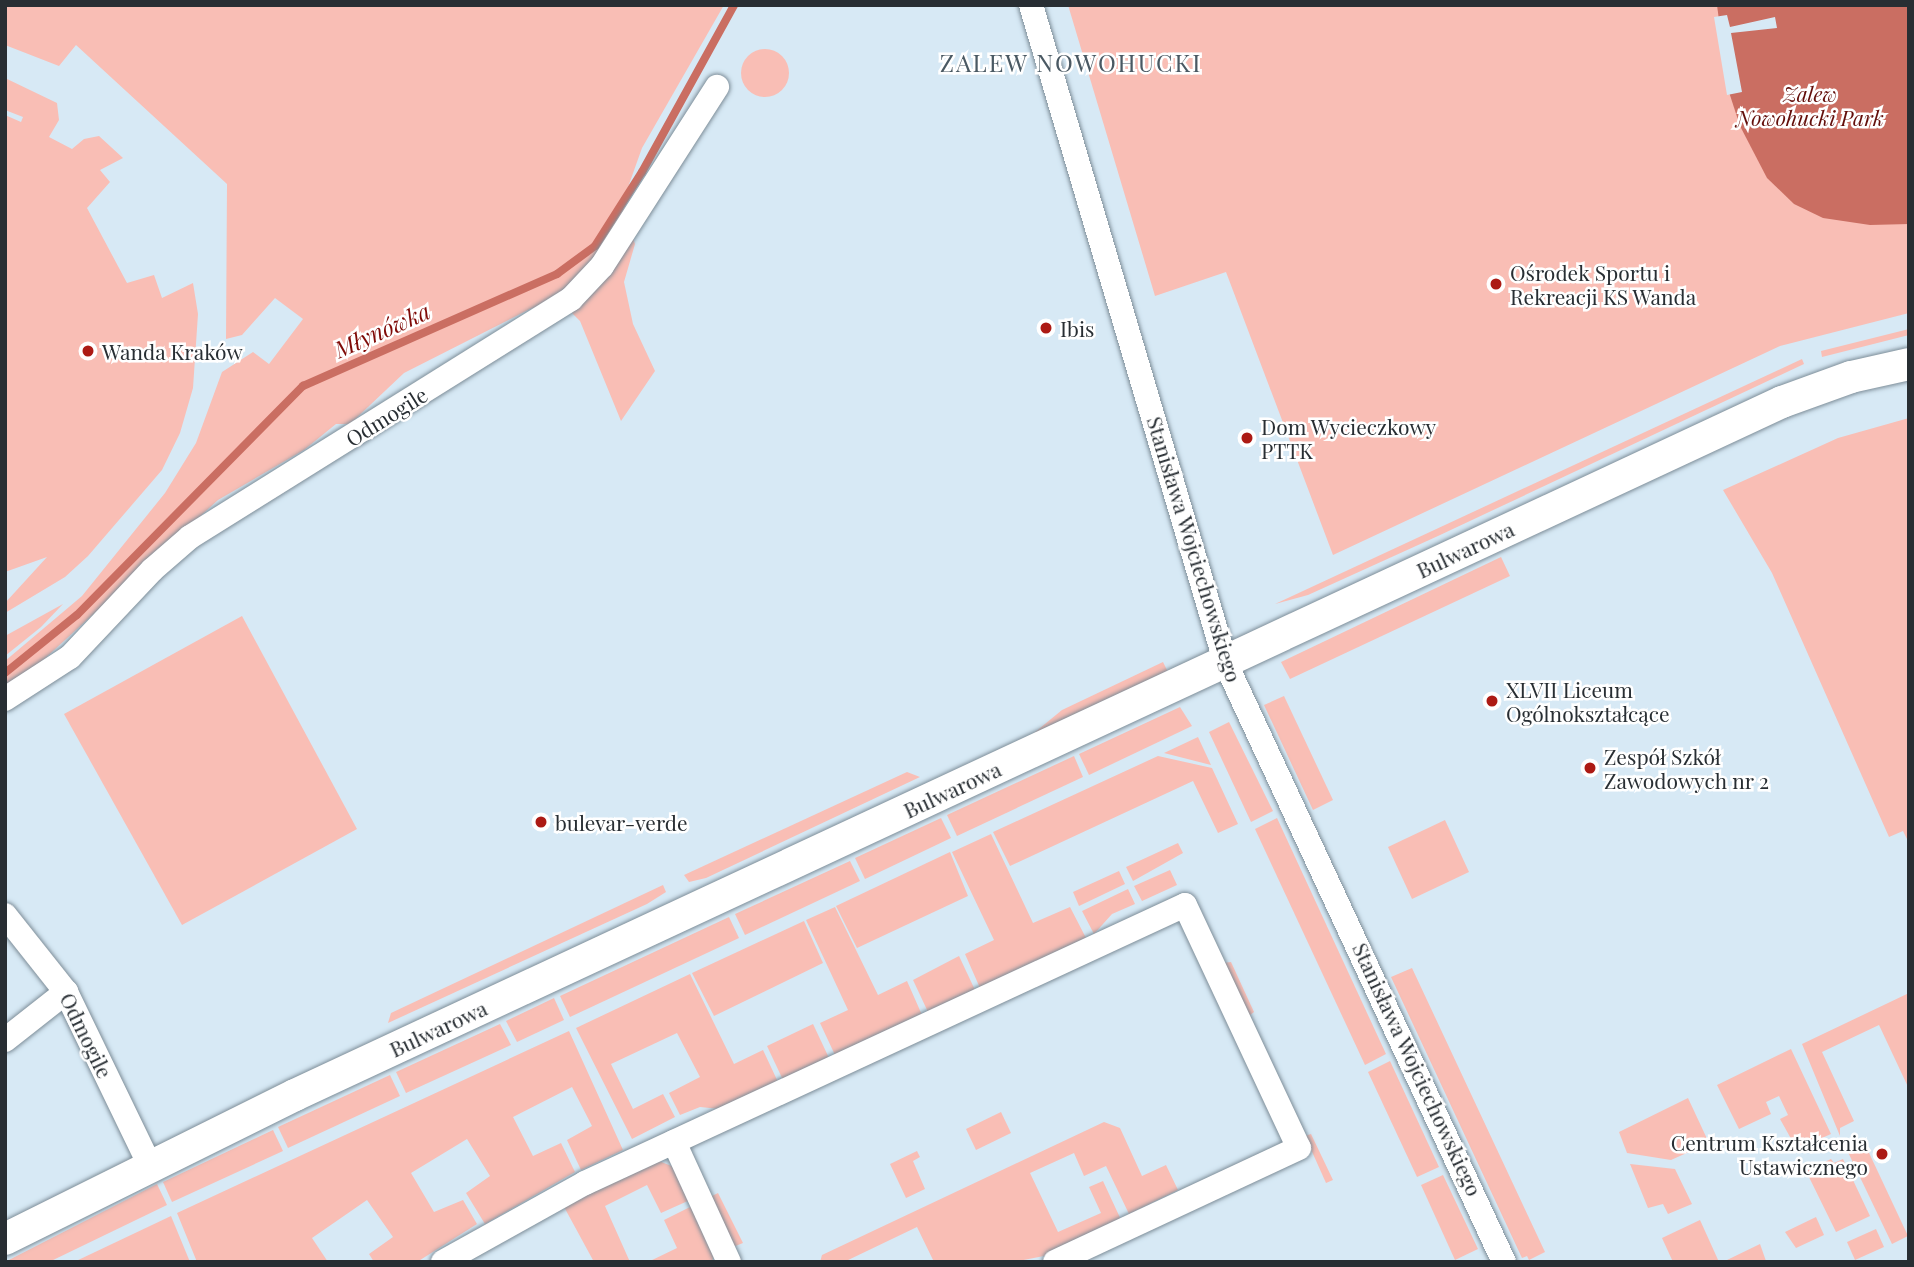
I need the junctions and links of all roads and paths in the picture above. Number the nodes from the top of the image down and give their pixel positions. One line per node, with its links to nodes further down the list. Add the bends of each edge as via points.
1 (1031, 5): 4 (street, Stanisława Wojciechowskiego)
2 (716, 87): 5 (street, Odmogile, via 602,265 571,299 190,537 152,570 70,657)
3 (1909, 364): 4 (street, Bulwarowa, via 1851,377 1782,402)
4 (1227, 664): 10 (street, Bulwarowa, via 295,1095); 15 (street, Stanisława Wojciechowskiego)
5 (5, 699)
6 (5, 915): 7 (street, Odmogile)
7 (66, 992): 8 (street); 10 (street, Odmogile)
8 (5, 1040)
9 (674, 1142): 12 (street, via 555,1198); 13 (street); 14 (street, via 1185,905 1298,1148)
10 (151, 1168): 11 (street, Bulwarowa)
11 (5, 1240)
12 (443, 1262)
13 (729, 1262)
14 (1055, 1262)
15 (1504, 1262)

